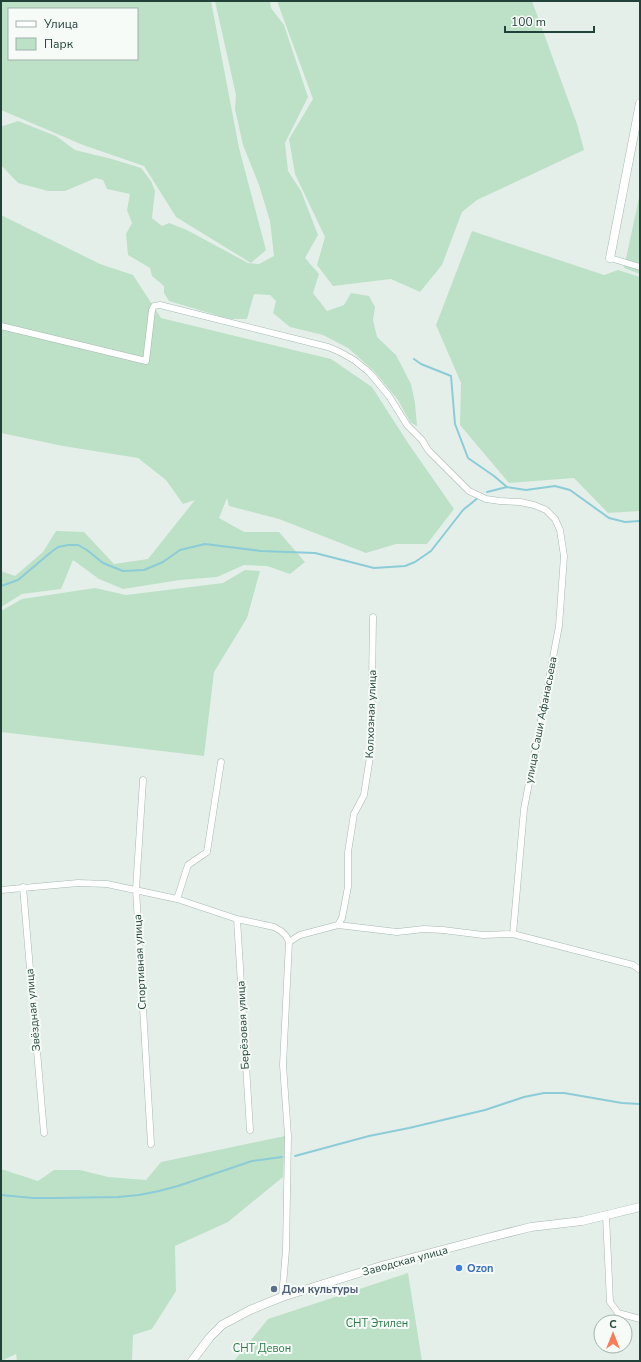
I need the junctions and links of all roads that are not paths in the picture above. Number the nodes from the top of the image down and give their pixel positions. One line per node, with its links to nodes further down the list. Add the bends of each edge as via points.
1 (640, 103): 2 (street)
2 (610, 258): 3 (street)
3 (640, 267)
4 (1, 326): 14 (street, улица Саши Афанасьева, via 146,360 152,310 154,306 160,305 328,347 354,360 369,372 428,450 469,491 486,499 534,505 546,510 555,518 560,530 564,556 559,626 524,809)
5 (373, 617): 13 (street, Колхозная улица, via 371,750 364,796 354,814 348,852 348,887 342,918)
6 (221, 762): 11 (street, via 207,852 188,865)
7 (143, 780): 9 (street, Спортивная улица)
8 (23, 887): 9 (street, via 78,883); 10 (street); 18 (street, Звёздная улица)
9 (136, 889): 11 (street); 19 (street, Спортивная улица)
10 (1, 890)
11 (177, 899): 12 (street)
12 (237, 919): 15 (street, via 274,927 286,936); 17 (street, Берёзовая улица)
13 (338, 925): 14 (street, via 397,932 424,929 483,936); 15 (street, via 300,935)
14 (512, 934): 16 (street, via 633,965)
15 (289, 942): 22 (street, via 283,1065 288,1136 286,1250)
16 (640, 970)
17 (250, 1130)
18 (44, 1132)
19 (151, 1144)
20 (640, 1207): 21 (street, Заводская улица)
21 (606, 1216): 22 (street, Заводская улица, via 531,1227 491,1237 381,1266); 23 (street, via 610,1302 618,1313)
22 (282, 1297): 24 (street, Заводская улица, via 222,1325)
23 (640, 1319)
24 (192, 1361)

